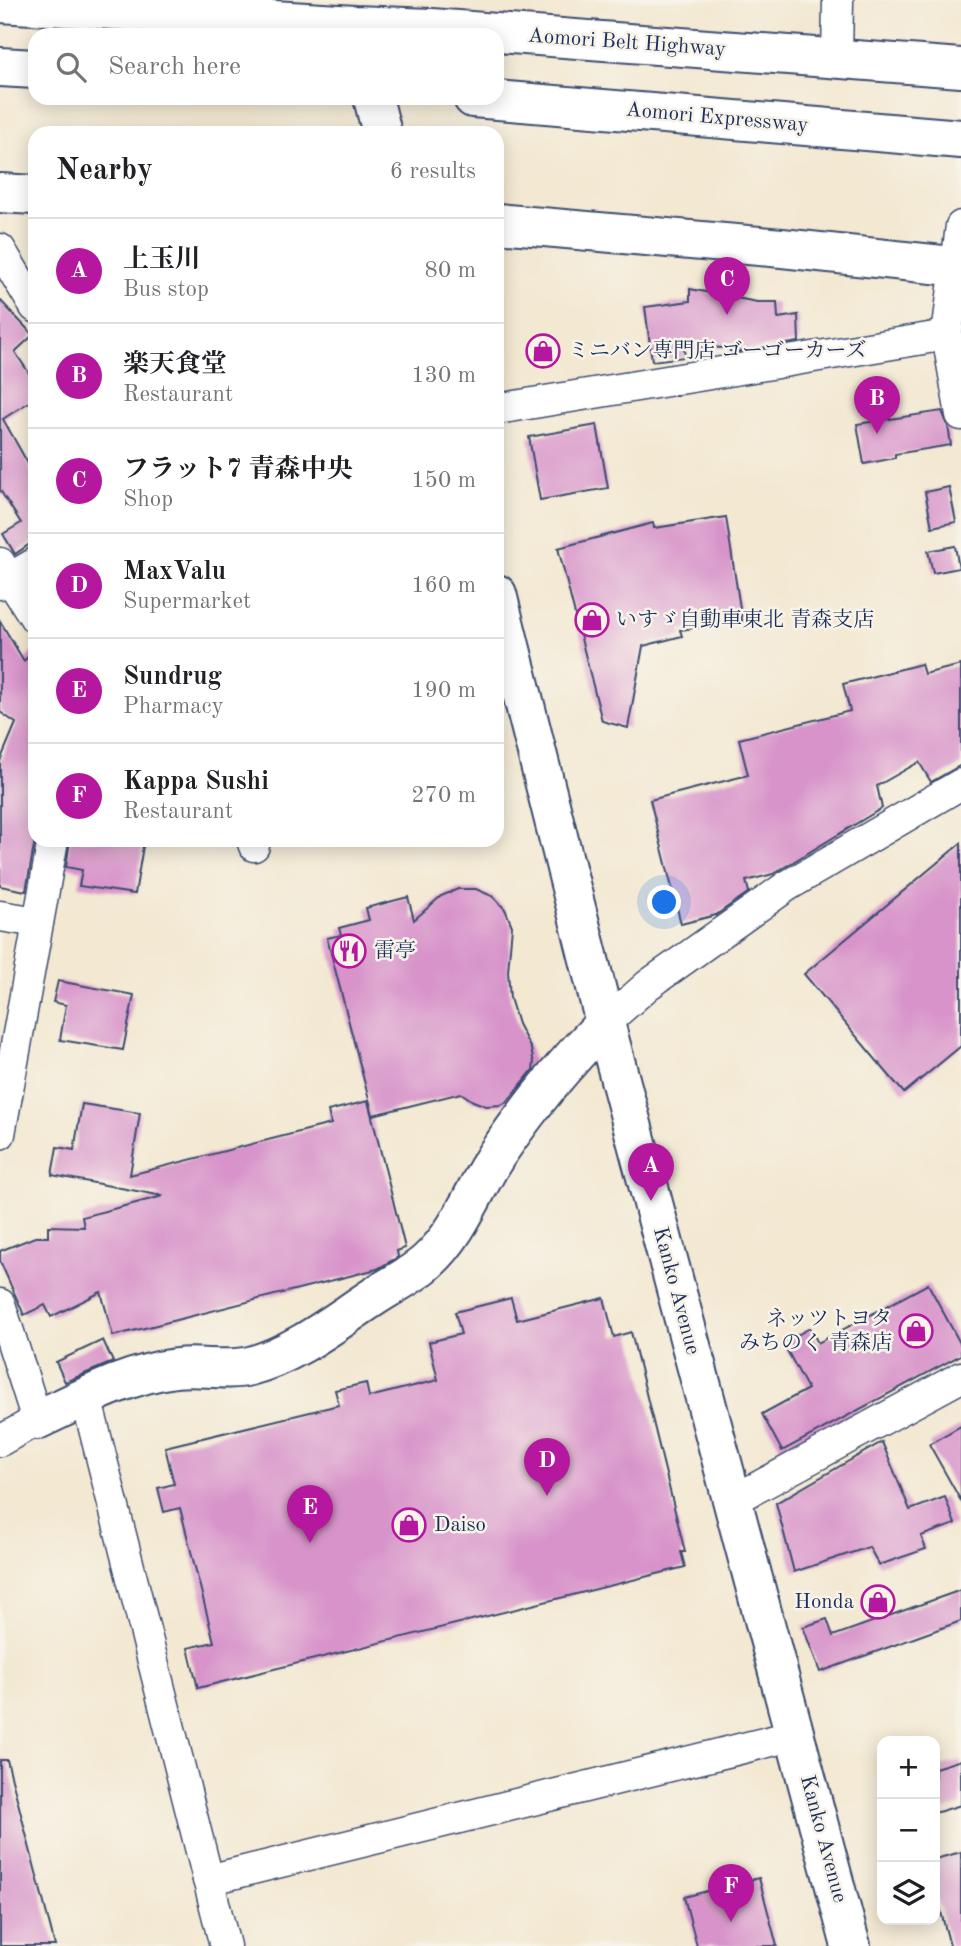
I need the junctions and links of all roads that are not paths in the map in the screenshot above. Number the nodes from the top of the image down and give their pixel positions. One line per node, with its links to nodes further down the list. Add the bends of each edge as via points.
1 (838, 0): 6 (street)
2 (0, 3): 3 (main road, Aomori Belt Highway)
3 (354, 20): 4 (main road, Aomori Belt Highway)
4 (431, 28)
5 (504, 34): 6 (main road, Aomori Belt Highway)
6 (837, 59): 8 (main road, Aomori Belt Highway)
7 (0, 67): 9 (main road)
8 (961, 68)
9 (28, 69)
10 (504, 100): 13 (main road, Aomori Expressway)
11 (375, 105): 12 (main road)
12 (380, 126)
13 (961, 139)
14 (0, 193): 15 (main road)
15 (28, 195)
16 (504, 224): 19 (main road)
17 (961, 226): 19 (street)
18 (0, 249): 20 (street)
19 (958, 267): 21 (street)
20 (28, 295)
21 (947, 335): 22 (street); 23 (street)
22 (504, 408)
23 (961, 415)
24 (28, 566): 25 (street)
25 (3, 575): 26 (street)
26 (28, 609)
27 (504, 622): 32 (main road, Kanko Avenue)
28 (961, 784): 32 (street, via 748,913 648,985)
29 (52, 847): 31 (street)
30 (0, 916): 31 (street)
31 (38, 922): 33 (street)
32 (605, 1023): 36 (main road, via 538,1098 497,1155 452,1234 420,1268 313,1338 250,1366 155,1371); 39 (main road, Kanko Avenue)
33 (0, 1134)
34 (0, 1304): 37 (street)
35 (961, 1377): 39 (street)
36 (86, 1397): 37 (main road); 41 (street)
37 (37, 1420): 38 (street)
38 (0, 1441)
39 (732, 1501): 40 (main road, Kanko Avenue)
40 (796, 1735): 41 (street); 43 (main road, Kanko Avenue)
41 (208, 1880): 42 (street)
42 (225, 1946)
43 (851, 1946)

